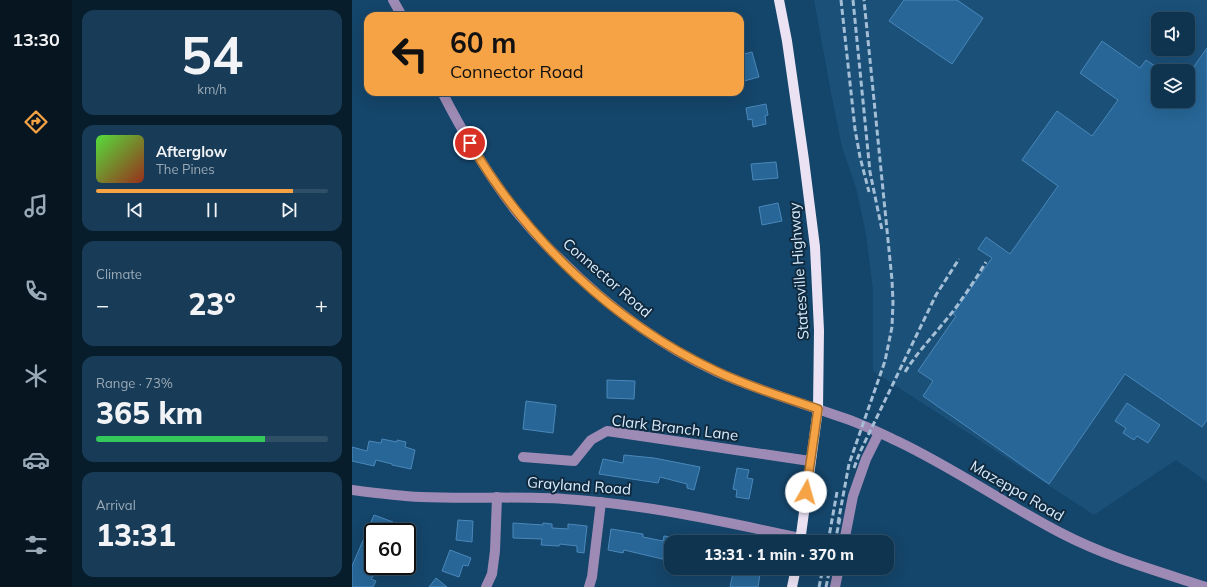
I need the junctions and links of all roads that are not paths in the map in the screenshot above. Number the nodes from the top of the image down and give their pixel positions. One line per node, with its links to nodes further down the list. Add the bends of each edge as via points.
1 (393, 0): 3 (street)
2 (779, 0): 5 (main road, Statesville Highway, via 787,41 815,247)
3 (400, 12)
4 (444, 96): 5 (street, Connector Road, via 476,154 520,216 547,247 596,292 648,333 678,351 749,385)
5 (818, 409): 6 (street, Mazeppa Road); 8 (main road, Statesville Highway)
6 (879, 433): 14 (street, via 853,496); 21 (street, Mazeppa Road, via 950,468 1080,543)
7 (523, 457): 8 (street, Clark Branch Lane, via 574,461 591,440 607,431)
8 (810, 461): 13 (main road, Statesville Highway)
9 (352, 490): 10 (street, Grayland Road, via 422,497)
10 (497, 497): 11 (street, Grayland Road); 17 (street, via 495,551 492,574)
11 (601, 502): 12 (street, Grayland Road, via 703,517); 18 (street)
12 (779, 535)
13 (801, 535)
14 (845, 535)
15 (795, 575): 19 (main road)
16 (838, 575): 20 (street)
17 (486, 587)
18 (589, 587)
19 (792, 587)
20 (835, 587)
21 (1206, 587)

